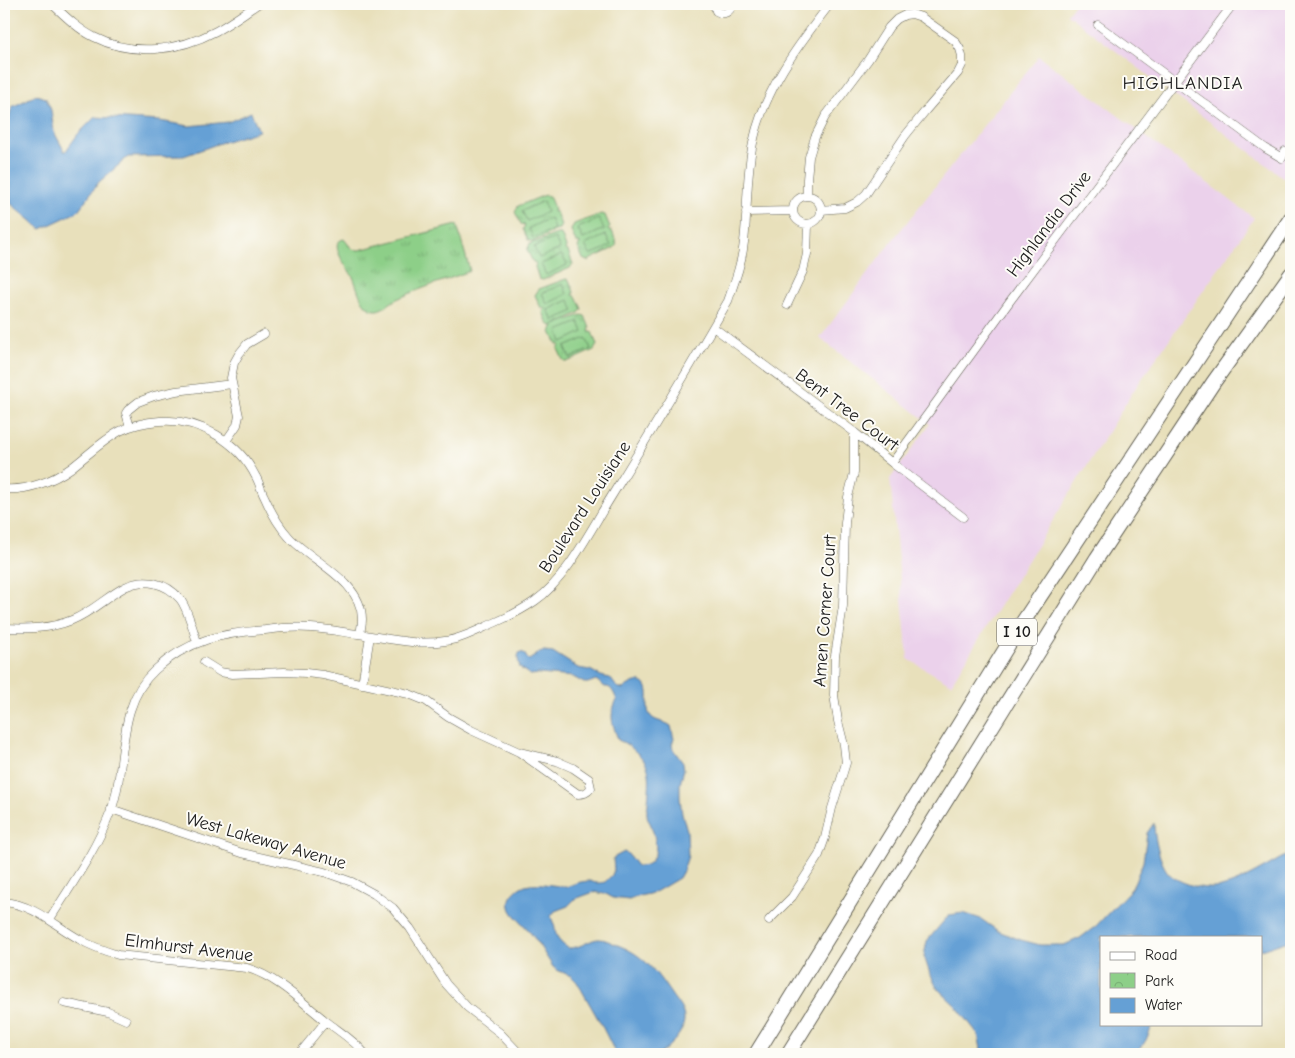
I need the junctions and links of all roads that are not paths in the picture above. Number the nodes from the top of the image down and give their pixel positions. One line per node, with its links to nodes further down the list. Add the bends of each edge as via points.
1 (52, 4): 2 (street, via 72,23 94,37 119,46 160,50 184,45 216,32)
2 (258, 4)
3 (714, 4): 4 (street, via 720,14 730,10)
4 (733, 4)
5 (830, 4): 13 (street, Boulevard Louisiane, via 776,81 762,114 753,141)
6 (1233, 4): 8 (street, Highlandia Drive)
7 (1098, 25): 8 (street)
8 (1175, 81): 9 (street, via 1273,153 1282,158); 24 (street, Highlandia Drive)
9 (1285, 151)
10 (807, 196): 11 (street, via 818,201); 11 (street, via 809,156 825,117 897,18 912,14 921,17 954,41 962,56 958,73 905,136 866,194 845,208); 12 (street, via 796,201)
11 (821, 210): 15 (street, via 817,220)
12 (793, 211): 13 (street); 15 (street, via 798,221)
13 (746, 212): 18 (street, Boulevard Louisiane, via 738,273 728,301)
14 (1291, 218): 44 (highway, I 10, via 1013,636)
15 (808, 224): 17 (street, via 803,272)
16 (1291, 274): 45 (highway, I 10, via 1213,383 1097,558)
17 (787, 305)
18 (713, 327): 22 (street, Bent Tree Court); 29 (street, Boulevard Louisiane, via 576,555 558,580 537,600 467,636 446,641 423,643)
19 (264, 334): 20 (street, via 247,344 239,354 234,363)
20 (232, 384): 21 (street, via 176,391 138,402 126,413); 23 (street, via 238,416 237,425)
21 (130, 427): 23 (street, via 178,421 211,431); 25 (street, via 96,447 59,476 27,487)
22 (854, 432): 24 (street, Bent Tree Court); 37 (street, Amen Corner Court, via 854,473 845,523 843,606 835,656 834,695 846,763 819,855 792,897)
23 (226, 441): 28 (street, via 248,463 275,518 289,537 343,580 354,595 361,610)
24 (892, 463): 26 (street, Bent Tree Court)
25 (4, 489)
26 (963, 517)
27 (4, 628): 30 (street, via 34,629 72,620 124,588 145,581 169,589 180,600)
28 (360, 634): 29 (street, Boulevard Louisiane); 30 (street, Boulevard Louisiane, via 310,628 276,629 241,632)
29 (370, 636): 32 (street)
30 (197, 642): 34 (street, Boulevard Louisiane, via 171,656 138,690 124,733)
31 (204, 662): 32 (street, via 220,672 232,674 306,673)
32 (362, 684): 33 (street, via 426,701 471,730)
33 (520, 752): 33 (street, via 578,794 591,788 589,779 572,768)
34 (112, 809): 36 (street, Boulevard Louisiane, via 82,869); 43 (street, West Lakeway Avenue, via 242,853 324,872 374,894 393,908 410,928 446,984)
35 (4, 902): 36 (street, Elmhurst Avenue, via 20,905)
36 (50, 919): 40 (street, Elmhurst Avenue, via 79,939 118,955 259,971)
37 (769, 920)
38 (64, 1003): 39 (street, via 108,1012)
39 (126, 1020)
40 (326, 1021): 41 (street); 42 (street, Elmhurst Avenue)
41 (300, 1054)
42 (365, 1054)
43 (520, 1054)
44 (756, 1054)
45 (788, 1054)

